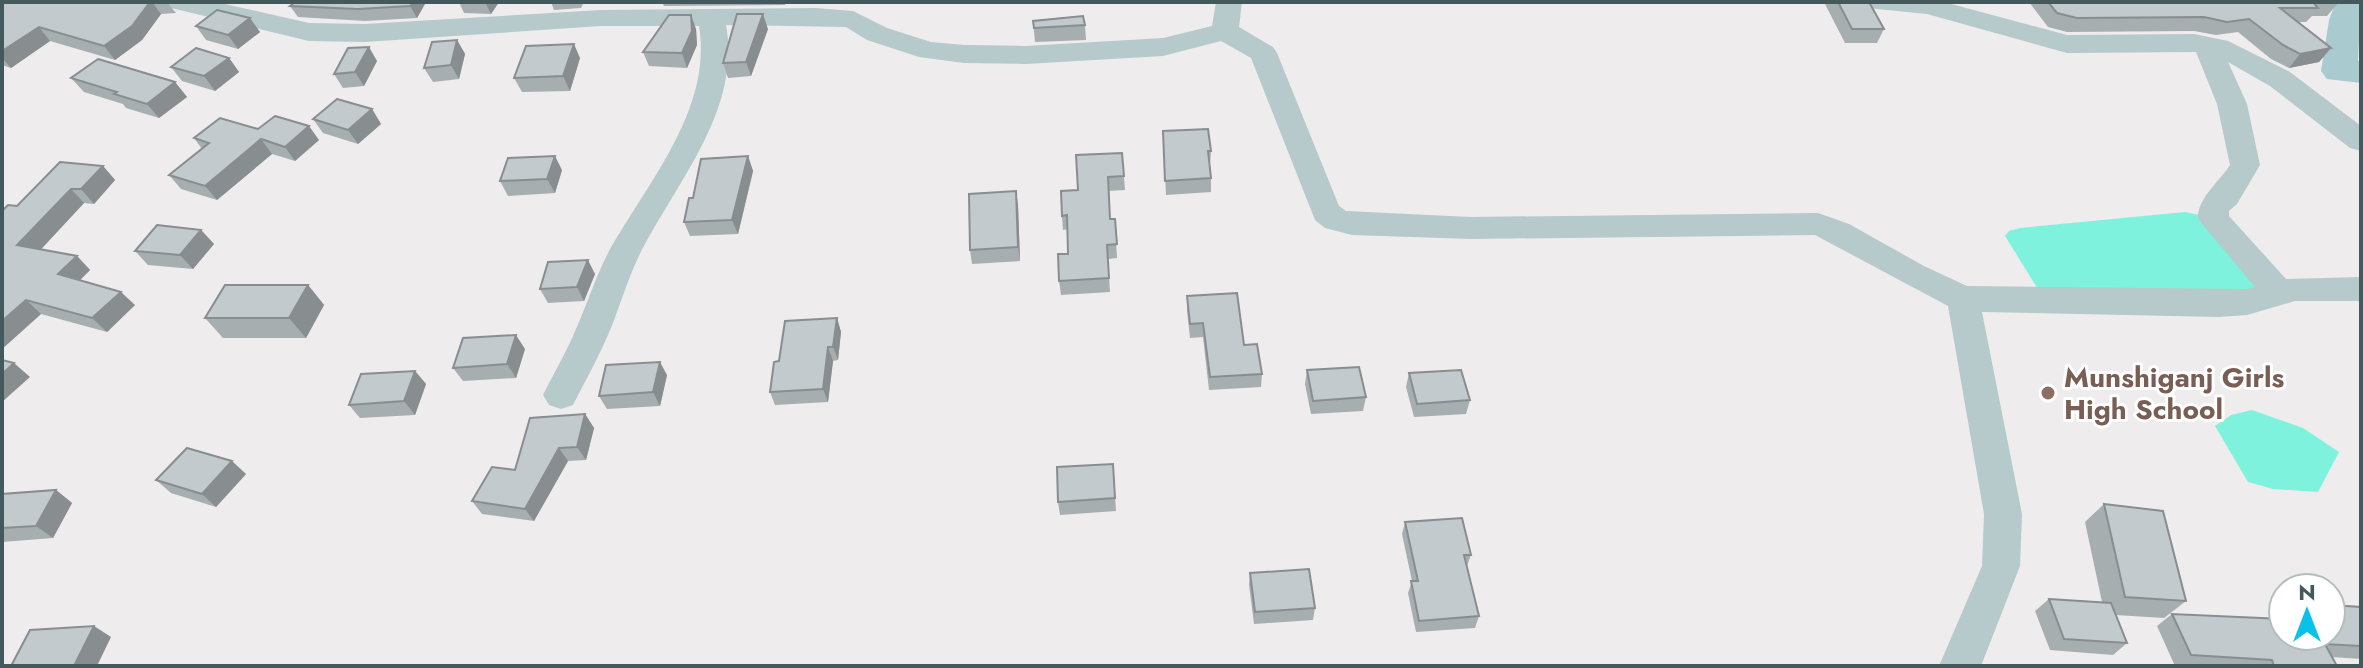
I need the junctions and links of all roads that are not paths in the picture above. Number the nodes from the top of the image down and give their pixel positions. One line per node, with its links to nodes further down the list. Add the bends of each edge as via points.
1 (180, 2): 4 (street, via 309,32)
2 (1876, 2): 6 (street, via 1928,6 2067,44)
3 (2353, 2): 7 (main road, via 2346,20)
4 (711, 17): 5 (street, via 853,19 877,34 929,51 1026,55 1163,47); 13 (street, via 718,36 715,70 693,132 622,258)
5 (1227, 17): 12 (street, via 1263,53 1326,212 1336,220 1471,228 1818,224)
6 (2207, 46): 8 (street, via 2228,50); 11 (street, via 2232,104 2245,165 2213,207 2214,219)
7 (2350, 72): 8 (street)
8 (2280, 79): 9 (street)
9 (2361, 141)
10 (2361, 289): 11 (street)
11 (2279, 293): 12 (street, via 2219,304)
12 (1963, 299): 14 (street, via 2003,514 2001,566)
13 (561, 395)
14 (1960, 666)

